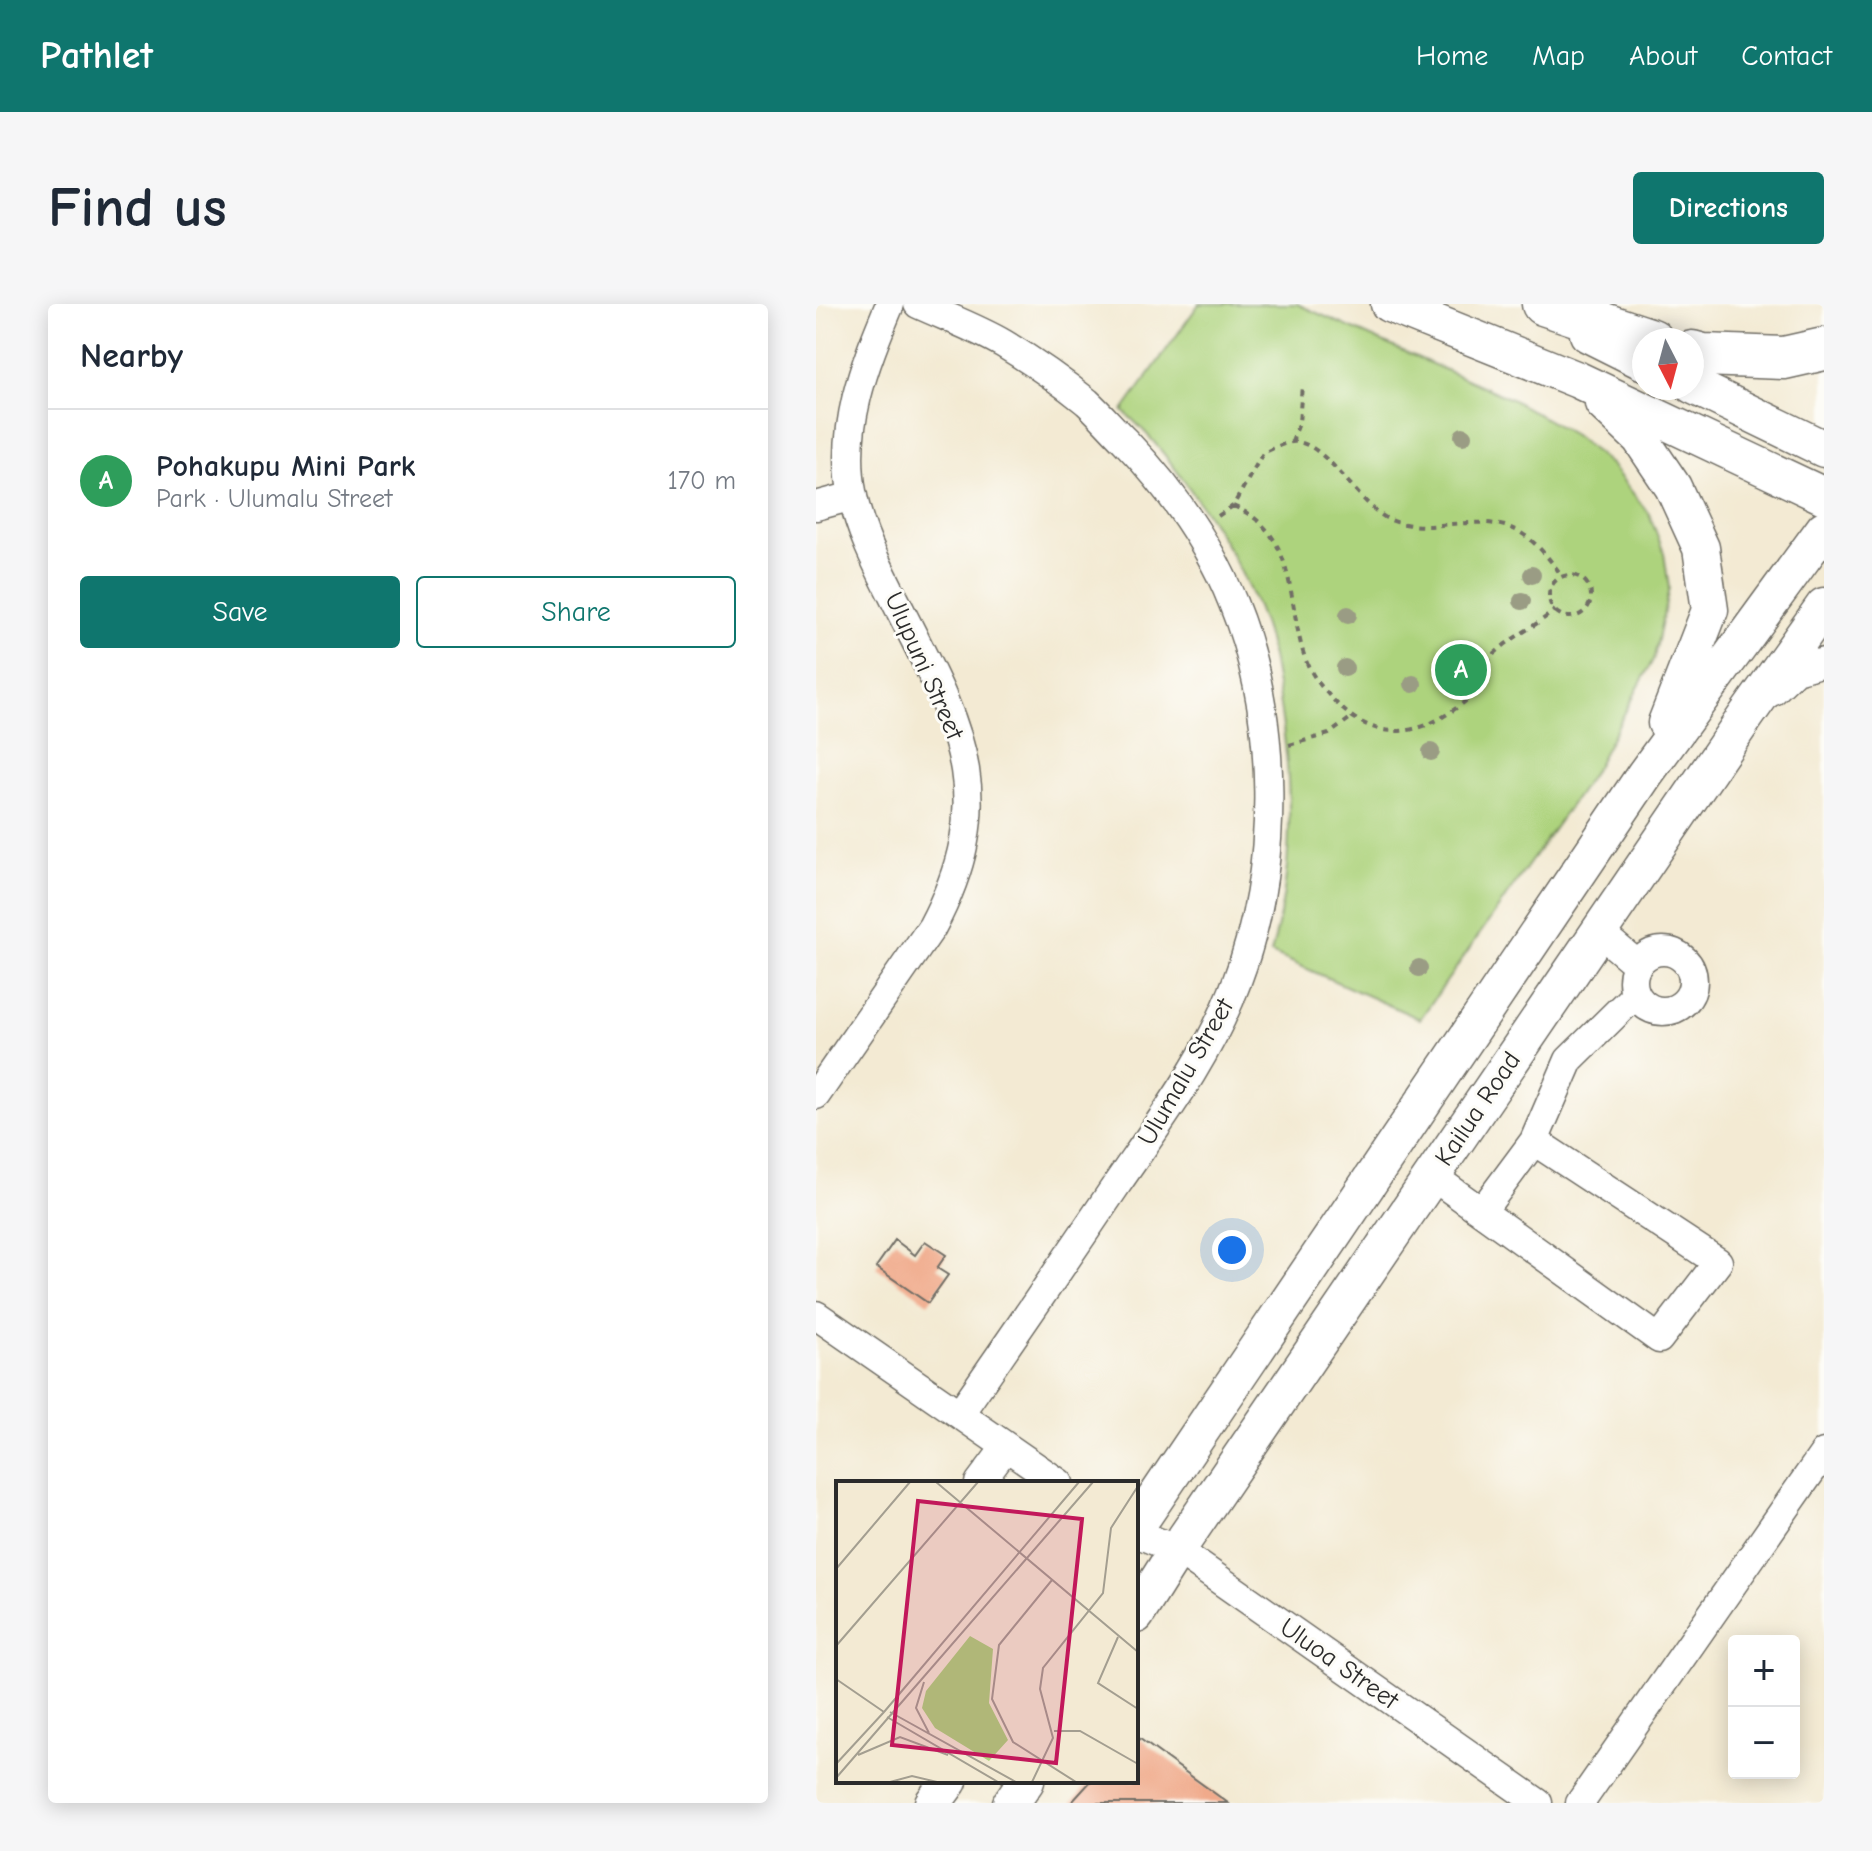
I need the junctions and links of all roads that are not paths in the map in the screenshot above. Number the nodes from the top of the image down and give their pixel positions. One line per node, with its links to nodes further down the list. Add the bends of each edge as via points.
1 (890, 304): 13 (street, Ulupuni Street, via 851,417)
2 (918, 304): 31 (street, Ulumalu Street, via 1002,343 1090,405 1183,509 1233,602 1249,651 1268,766 1267,829 1252,936 1208,1044)
3 (1389, 304): 10 (main road)
4 (1525, 304): 9 (main road)
5 (1543, 304): 6 (highway)
6 (1632, 333)
7 (1824, 349): 8 (highway, via 1784,358)
8 (1704, 355)
9 (1632, 356)
10 (1578, 380): 14 (main road); 20 (main road, via 1640,438 1673,487 1701,548 1710,610)
11 (1704, 391): 12 (main road)
12 (1824, 449)
13 (853, 496): 15 (street); 26 (street, Ulupuni Street, via 872,552 950,710 964,762 968,805 966,837 942,908)
14 (1824, 496)
15 (816, 506)
16 (1824, 529): 20 (main road, Kailua Road)
17 (1824, 606): 19 (main road, Kailua Road)
18 (1824, 662): 19 (street, via 1795,670)
19 (1746, 716): 21 (main road, Kailua Road)
20 (1645, 774): 24 (main road, Kailua Road)
21 (1599, 932): 22 (street); 25 (main road, Kailua Road)
22 (1638, 965): 23 (street); 23 (street, via 1653,953 1672,953 1687,964 1693,982 1686,999 1670,1010 1650,1008)
23 (1636, 994): 27 (street, via 1569,1060)
24 (1489, 1006): 25 (main road); 36 (main road, Kailua Road)
25 (1528, 1036): 28 (main road, Kailua Road)
26 (816, 1095)
27 (1534, 1141): 29 (street); 29 (street, via 1718,1262 1659,1339)
28 (1432, 1176): 29 (street); 38 (main road, Kailua Road)
29 (1482, 1211)
30 (816, 1315): 31 (street)
31 (960, 1413): 33 (street)
32 (1824, 1453): 45 (street)
33 (1019, 1463): 34 (street); 35 (street)
34 (983, 1481)
35 (1055, 1481)
36 (1138, 1527)
37 (1138, 1531): 38 (street, Uluoa Street)
38 (1177, 1550): 39 (main road, Kailua Road); 44 (street, Uluoa Street)
39 (1138, 1612)
40 (948, 1783): 42 (main road)
41 (1025, 1783): 43 (main road)
42 (933, 1803)
43 (1011, 1803)
44 (1538, 1803)
45 (1580, 1803)

